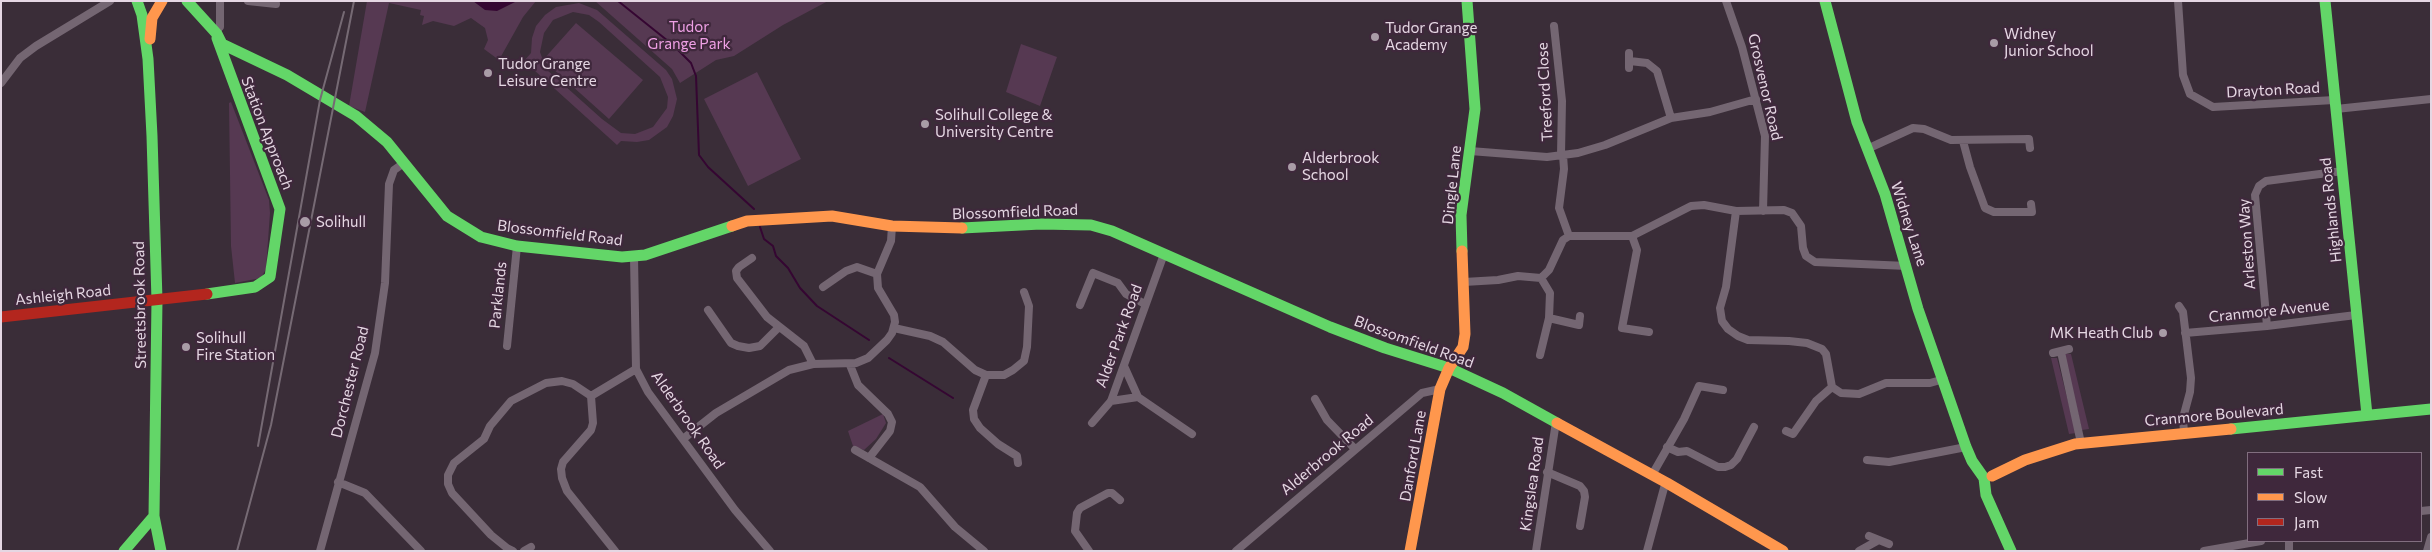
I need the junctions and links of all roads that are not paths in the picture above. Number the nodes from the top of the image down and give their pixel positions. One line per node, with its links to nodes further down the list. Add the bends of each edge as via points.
1 (110, 1): 17 (street, via 31,49)
2 (139, 1): 3 (street, via 150,4); 15 (street, Streetsbrook Road)
3 (160, 1): 15 (street, Streetsbrook Road, via 152,18)
4 (220, 1): 14 (street, via 220,27)
5 (248, 1): 12 (street)
6 (1467, 1): 25 (street, Dingle Lane, via 1474,109)
7 (1726, 1): 18 (street, Grosvenor Road)
8 (1825, 1): 24 (street, Widney Lane)
9 (2178, 1): 20 (street, Drayton Road, via 2183,75 2190,94 2213,107)
10 (2325, 1): 20 (street, Highlands Road)
11 (187, 2): 14 (street, Blossomfield Road)
12 (276, 4)
13 (1554, 26): 26 (street, Treeford Close, via 1562,101)
14 (216, 33): 27 (street, Blossomfield Road, via 222,44 349,111 386,142); 45 (street, Station Approach, via 280,209 270,277 255,287)
15 (148, 58): 45 (street, Streetsbrook Road)
16 (1629, 61): 21 (street, via 1647,62 1657,70)
17 (1, 83)
18 (1756, 99): 21 (street, via 1710,112); 31 (street, Grosvenor Road, via 1766,150)
19 (2431, 99): 20 (street, Drayton Road)
20 (2335, 105): 28 (street, Highlands Road)
21 (1671, 118): 26 (street, via 1592,150)
22 (1963, 141): 23 (street, via 2029,138); 24 (street, via 1913,128); 29 (street, via 1985,208 1994,212 2032,212)
23 (2030, 148)
24 (1866, 149): 39 (street, Widney Lane, via 1885,194)
25 (1470, 151): 26 (street, via 1548,157); 42 (street, Dingle Lane, via 1461,215)
26 (1562, 155): 33 (street, Treeford Close, via 1564,169 1559,208)
27 (404, 163): 35 (street, Blossomfield Road, via 436,204 458,225 481,237); 96 (street, Dorchester Road, via 391,176 386,283 375,353)
28 (2343, 170): 50 (street, Highlands Road); 54 (street, Arleston Way, via 2266,181 2255,194)
29 (2031, 204)
30 (1736, 211): 31 (street); 34 (street, via 1691,206); 69 (street, via 1726,287 1720,308 1722,321 1738,336 1748,340 1807,343 1822,349 1826,354)
31 (1763, 211): 39 (street, via 1784,210 1795,215 1801,226 1803,248 1811,260)
32 (892, 226): 36 (street, Blossomfield Road, via 952,229 1091,225); 37 (street, Blossomfield Road, via 832,216 763,219); 40 (street, via 890,242)
33 (1569, 236): 34 (street); 41 (street, via 1563,240 1549,270)
34 (1632, 236): 57 (street, via 1637,250 1622,328)
35 (517, 246): 37 (street, Blossomfield Road); 59 (street, Parklands)
36 (1164, 254): 46 (street, Alder Park Road); 65 (street, Blossomfield Road, via 1339,330)
37 (634, 257): 66 (street, Alderbrook Road)
38 (752, 258): 56 (street, via 739,267 737,278)
39 (1907, 266): 68 (street, Widney Lane, via 1918,309)
40 (877, 274): 43 (street, via 856,267); 55 (street, via 878,288 894,315)
41 (1541, 278): 42 (street, via 1518,276); 53 (street, via 1550,293)
42 (1464, 282): 65 (street, Dingle Lane, via 1463,347)
43 (823, 286)
44 (1024, 292): 67 (street, via 1030,322 1024,361 1004,374)
45 (157, 300): 52 (street, Ashleigh Road); 99 (street, Streetsbrook Road)
46 (1145, 304): 47 (street, via 1126,294 1118,283 1093,274); 64 (street, Alder Park Road)
47 (1080, 305)
48 (2179, 306): 58 (street, via 2183,312)
49 (708, 310): 56 (street, via 731,343 738,346 760,346)
50 (2356, 315): 54 (street, Cranmore Avenue); 77 (street, Highlands Road)
51 (1580, 316): 53 (street, via 1579,325)
52 (1, 317)
53 (1549, 318): 61 (street)
54 (2268, 326): 58 (street, Cranmore Avenue)
55 (894, 328): 63 (street, via 887,340 868,358); 67 (street, via 943,342 975,370)
56 (776, 330): 62 (street, via 804,346)
57 (1649, 332)
58 (2185, 333): 82 (street, via 2190,392 2183,418)
59 (506, 346)
60 (2061, 352): 85 (street)
61 (1540, 355)
62 (813, 364): 63 (street); 84 (street, via 772,378 716,413)
63 (850, 365): 90 (street, via 858,385 892,422 890,431)
64 (1124, 366): 73 (street); 75 (street, Alder Park Road)
65 (1449, 368): 70 (street, Danford Lane); 78 (street, Blossomfield Road)
66 (636, 369): 72 (street); 84 (street, Alderbrook Road, via 648,392)
67 (986, 375): 92 (street, via 974,419 998,444 1017,456)
68 (1944, 379): 69 (street, via 1919,384 1886,383 1859,394 1841,393); 89 (street, Widney Lane)
69 (1832, 387): 81 (street, via 1816,401 1793,434)
70 (1440, 390): 88 (street, Alderbrook Road, via 1422,394); 116 (street, Danford Lane)
71 (1723, 390): 86 (street, via 1699,386 1684,420)
72 (591, 396): 110 (street, via 562,381 546,383 511,401 490,426 484,439 450,469 448,484 452,493 491,535); 111 (street, via 591,430 563,462 562,478 567,491)
73 (1138, 397): 75 (street); 83 (street)
74 (1315, 399): 88 (street, via 1327,420)
75 (1111, 401): 79 (street, Alder Park Road)
76 (2431, 409): 77 (street, Cranmore Boulevard)
77 (2367, 415): 82 (street, Cranmore Boulevard)
78 (1556, 422): 93 (street, Kingslea Road); 95 (street, Blossomfield Road)
79 (1092, 423)
80 (1742, 429): 86 (street, via 1752,430 1737,459 1725,467 1718,467 1687,451 1678,452)
81 (1786, 431)
82 (2184, 433): 85 (street, Cranmore Boulevard)
83 (1192, 434)
84 (683, 439): 112 (street, Alderbrook Road)
85 (2081, 443): 94 (street, Cranmore Boulevard)
86 (1667, 447): 95 (street)
87 (855, 450): 90 (street)
88 (1355, 450): 115 (street, Alderbrook Road)
89 (1968, 451): 91 (street, via 1889,462); 94 (street, Widney Lane, via 1972,461)
90 (869, 458): 113 (street, via 920,487 954,527)
91 (1867, 460)
92 (1018, 463)
93 (1547, 472): 100 (street, via 1580,486 1584,491); 117 (street, Kingslea Road)
94 (1988, 474): 121 (street, Widney Lane, via 1986,495)
95 (1652, 475): 97 (street, Blossomfield Road)
96 (338, 482): 108 (street, Dorchester Road); 109 (street, via 365,492)
97 (1667, 484): 118 (street); 119 (street, Blossomfield Road)
98 (1120, 500): 114 (street, via 1108,492 1080,508 1075,517 1075,531)
99 (154, 516): 106 (street); 107 (street, Streetsbrook Road)
100 (1580, 526)
101 (1869, 536): 103 (street)
102 (2431, 537): 123 (street)
103 (1877, 541): 105 (street); 120 (street)
104 (2254, 542): 122 (street)
105 (1889, 544)
106 (124, 551)
107 (161, 551)
108 (320, 551)
109 (420, 551)
110 (513, 551)
111 (615, 551)
112 (770, 551)
113 (984, 551)
114 (1089, 551)
115 (1236, 551)
116 (1410, 551)
117 (1536, 551)
118 (1647, 551)
119 (1783, 551)
120 (1859, 551)
121 (2011, 551)
122 (2204, 551)
123 (2427, 551)

